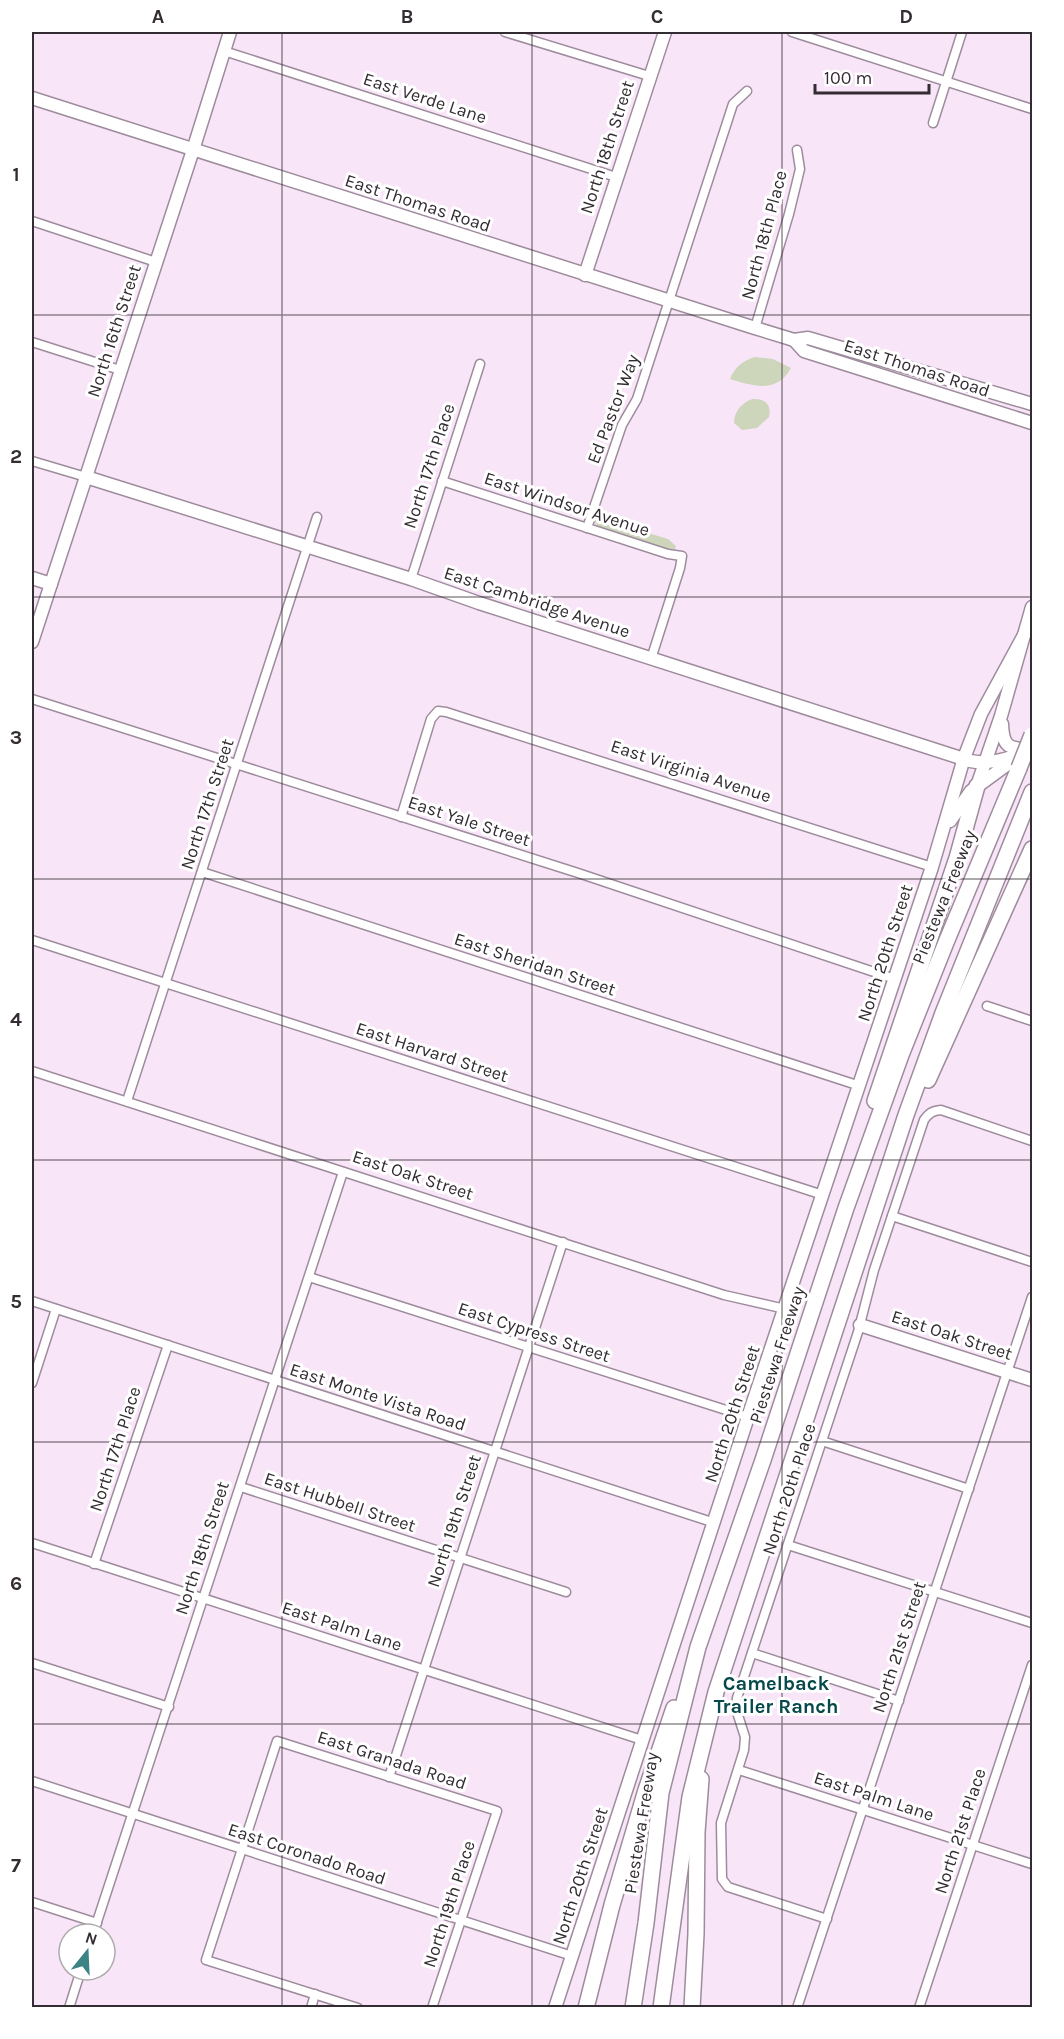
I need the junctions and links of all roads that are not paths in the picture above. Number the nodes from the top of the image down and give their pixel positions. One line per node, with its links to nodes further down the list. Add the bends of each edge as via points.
1 (230, 32): 6 (street, North 16th Street)
2 (505, 32): 7 (street)
3 (664, 32): 7 (street, North 18th Street)
4 (792, 32): 8 (street)
5 (962, 32): 8 (street)
6 (224, 51): 13 (street, North 16th Street); 15 (street, East Verde Lane)
7 (649, 76): 15 (street, North 18th Street)
8 (946, 81): 11 (street); 12 (street)
9 (747, 91): 19 (street, Ed Pastor Way, via 733,104)
10 (32, 98): 13 (street, East Thomas Road)
11 (1032, 109)
12 (933, 123)
13 (193, 150): 17 (street, North 16th Street); 18 (street, East Thomas Road)
14 (797, 150): 20 (street, North 18th Place, via 800,169)
15 (616, 177): 18 (street, North 18th Street)
16 (32, 221): 17 (street)
17 (156, 262): 24 (street, North 16th Street)
18 (585, 275): 19 (street, East Thomas Road)
19 (670, 302): 20 (street, East Thomas Road); 33 (street, Ed Pastor Way)
20 (755, 328): 21 (street, East Thomas Road)
21 (794, 340): 25 (street, East Thomas Road, via 804,351); 26 (street, East Thomas Road, via 808,338)
22 (32, 342): 24 (street)
23 (480, 364): 31 (street, North 17th Place)
24 (120, 370): 30 (street, North 16th Street)
25 (958, 400): 27 (street, East Thomas Road); 28 (street, via 979,415)
26 (1032, 403)
27 (1032, 423)
28 (1032, 432)
29 (32, 461): 30 (street, East Cambridge Avenue)
30 (86, 477): 34 (street, East Cambridge Avenue); 37 (street, North 16th Street)
31 (442, 481): 33 (street, East Windsor Avenue); 36 (street, North 17th Place)
32 (317, 517): 34 (street, North 17th Street)
33 (587, 528): 41 (street, East Windsor Avenue, via 682,556)
34 (307, 547): 36 (street, East Cambridge Avenue); 47 (street, North 17th Street)
35 (32, 578): 37 (street)
36 (411, 579): 41 (street, East Cambridge Avenue)
37 (51, 584): 40 (street, North 16th Street)
38 (1032, 607): 39 (street, North 20th Street)
39 (1024, 634): 43 (street, North 20th Street); 45 (street, North 20th Street, via 981,714)
40 (32, 642)
41 (651, 659): 45 (street, East Cambridge Avenue)
42 (32, 699): 47 (street, East Yale Street)
43 (1001, 716): 44 (street, via 1004,742 1014,748); 46 (street, North 20th Street)
44 (1032, 745): 46 (street, East Cambridge Avenue, via 1002,760); 48 (street, North 20th Street); 66 (highway, Piestewa Freeway, bridge, via 947,940)
45 (964, 758): 46 (street, East Cambridge Avenue); 48 (street); 51 (street, North 20th Street)
46 (986, 762): 48 (street, North 20th Street)
47 (237, 764): 50 (street, East Yale Street); 54 (street, North 17th Street)
48 (977, 786): 51 (street, North 20th Street); 66 (highway, via 957,858 857,1154)
49 (1032, 792): 67 (highway, via 943,1013)
50 (401, 817): 53 (street, East Virginia Avenue, via 431,719 438,711); 56 (street, East Yale Street)
51 (943, 832): 53 (street, North 20th Street)
52 (1032, 849): 67 (highway, via 934,1067 896,1168)
53 (932, 867): 56 (street, North 20th Street)
54 (201, 872): 57 (street, North 17th Street); 61 (street, East Sheridan Street)
55 (32, 940): 57 (street, East Harvard Street)
56 (895, 979): 61 (street, North 20th Street)
57 (165, 983): 62 (street, North 17th Street); 65 (street, East Harvard Street)
58 (987, 1006): 59 (street)
59 (1032, 1021)
60 (32, 1071): 62 (street, East Oak Street)
61 (860, 1086): 65 (street, North 20th Street)
62 (127, 1101): 64 (street, East Oak Street)
63 (1032, 1141): 68 (street, North 20th Place, via 941,1110 933,1111 924,1120)
64 (343, 1172): 69 (street, East Oak Street); 71 (street, North 18th Street)
65 (823, 1195): 75 (street, North 20th Street)
66 (846, 1208): 97 (highway, Piestewa Freeway)
67 (873, 1216): 104 (highway)
68 (892, 1216): 70 (street); 76 (street, North 20th Place)
69 (563, 1242): 75 (street, East Oak Street, via 724,1295); 78 (street, North 19th Street)
70 (1032, 1262)
71 (309, 1276): 78 (street, East Cypress Street); 81 (street, North 18th Street)
72 (1032, 1297): 79 (street, North 21st Street)
73 (32, 1301): 74 (street, East Monte Vista Road)
74 (56, 1309): 77 (street, East Monte Vista Road); 82 (street)
75 (785, 1309): 83 (street, North 20th Street)
76 (860, 1325): 79 (street, East Oak Street); 84 (street, North 20th Place)
77 (168, 1345): 81 (street, East Monte Vista Road); 92 (street, North 17th Place)
78 (528, 1347): 83 (street, East Cypress Street); 85 (street, North 19th Street)
79 (1008, 1372): 80 (street, East Oak Street); 87 (street, North 21st Street)
80 (1032, 1380)
81 (275, 1381): 85 (street, East Monte Vista Road); 86 (street, North 18th Street)
82 (32, 1383)
83 (748, 1418): 88 (street, North 20th Street)
84 (822, 1441): 87 (street); 90 (street, North 20th Place)
85 (495, 1451): 88 (street, East Monte Vista Road); 91 (street, North 19th Street)
86 (241, 1487): 91 (street, East Hubbell Street); 95 (street, North 18th Street)
87 (969, 1489): 94 (street, North 21st Street)
88 (716, 1522): 105 (street, North 20th Street)
89 (32, 1543): 92 (street, East Palm Lane)
90 (788, 1545): 94 (street); 98 (street, North 20th Place)
91 (459, 1558): 93 (street, East Hubbell Street); 101 (street, North 19th Street)
92 (94, 1564): 95 (street, East Palm Lane)
93 (566, 1592)
94 (935, 1592): 96 (street); 102 (street, North 21st Street)
95 (204, 1599): 101 (street, East Palm Lane); 103 (street, North 18th Street)
96 (1032, 1623)
97 (698, 1647): 128 (highway, via 646,1790); 129 (highway, Piestewa Freeway, via 661,1793)
98 (752, 1653): 102 (street); 106 (street, North 20th Place, via 737,1698 736,1709 745,1737)
99 (32, 1663): 103 (street)
100 (1032, 1665): 112 (street, North 21st Place)
101 (422, 1670): 105 (street, East Palm Lane); 107 (street, North 19th Street)
102 (899, 1701): 109 (street, North 21st Street)
103 (169, 1707): 111 (street, North 18th Street)
104 (705, 1731): 130 (highway, via 690,1797); 131 (highway, via 697,1832)
105 (642, 1740): 120 (street, North 20th Street)
106 (739, 1770): 109 (street, East Palm Lane); 116 (street, North 20th Place, via 721,1823 724,1884)
107 (389, 1776): 110 (street, East Granada Road); 113 (street, East Granada Road, via 277,1741)
108 (32, 1781): 111 (street, East Coronado Road)
109 (863, 1810): 112 (street, East Palm Lane); 116 (street, North 21st Street)
110 (497, 1811): 117 (street, North 19th Place)
111 (133, 1814): 113 (street, East Coronado Road); 119 (street, North 18th Street)
112 (973, 1845): 114 (street, East Palm Lane); 133 (street, North 21st Place)
113 (243, 1851): 117 (street, East Coronado Road); 122 (street, via 206,1959)
114 (1032, 1864)
115 (32, 1902): 118 (street)
116 (827, 1919): 132 (street, North 21st Street)
117 (461, 1920): 120 (street, East Coronado Road); 126 (street, North 19th Place)
118 (94, 1922)
119 (97, 1922)
120 (572, 1956): 127 (street, North 20th Street)
121 (77, 1982): 123 (street)
122 (315, 1994): 124 (street); 125 (street)
123 (69, 2007)
124 (311, 2007)
125 (358, 2007)
126 (432, 2007)
127 (555, 2007)
128 (586, 2007)
129 (633, 2007)
130 (661, 2007)
131 (692, 2007)
132 (796, 2007)
133 (919, 2007)

